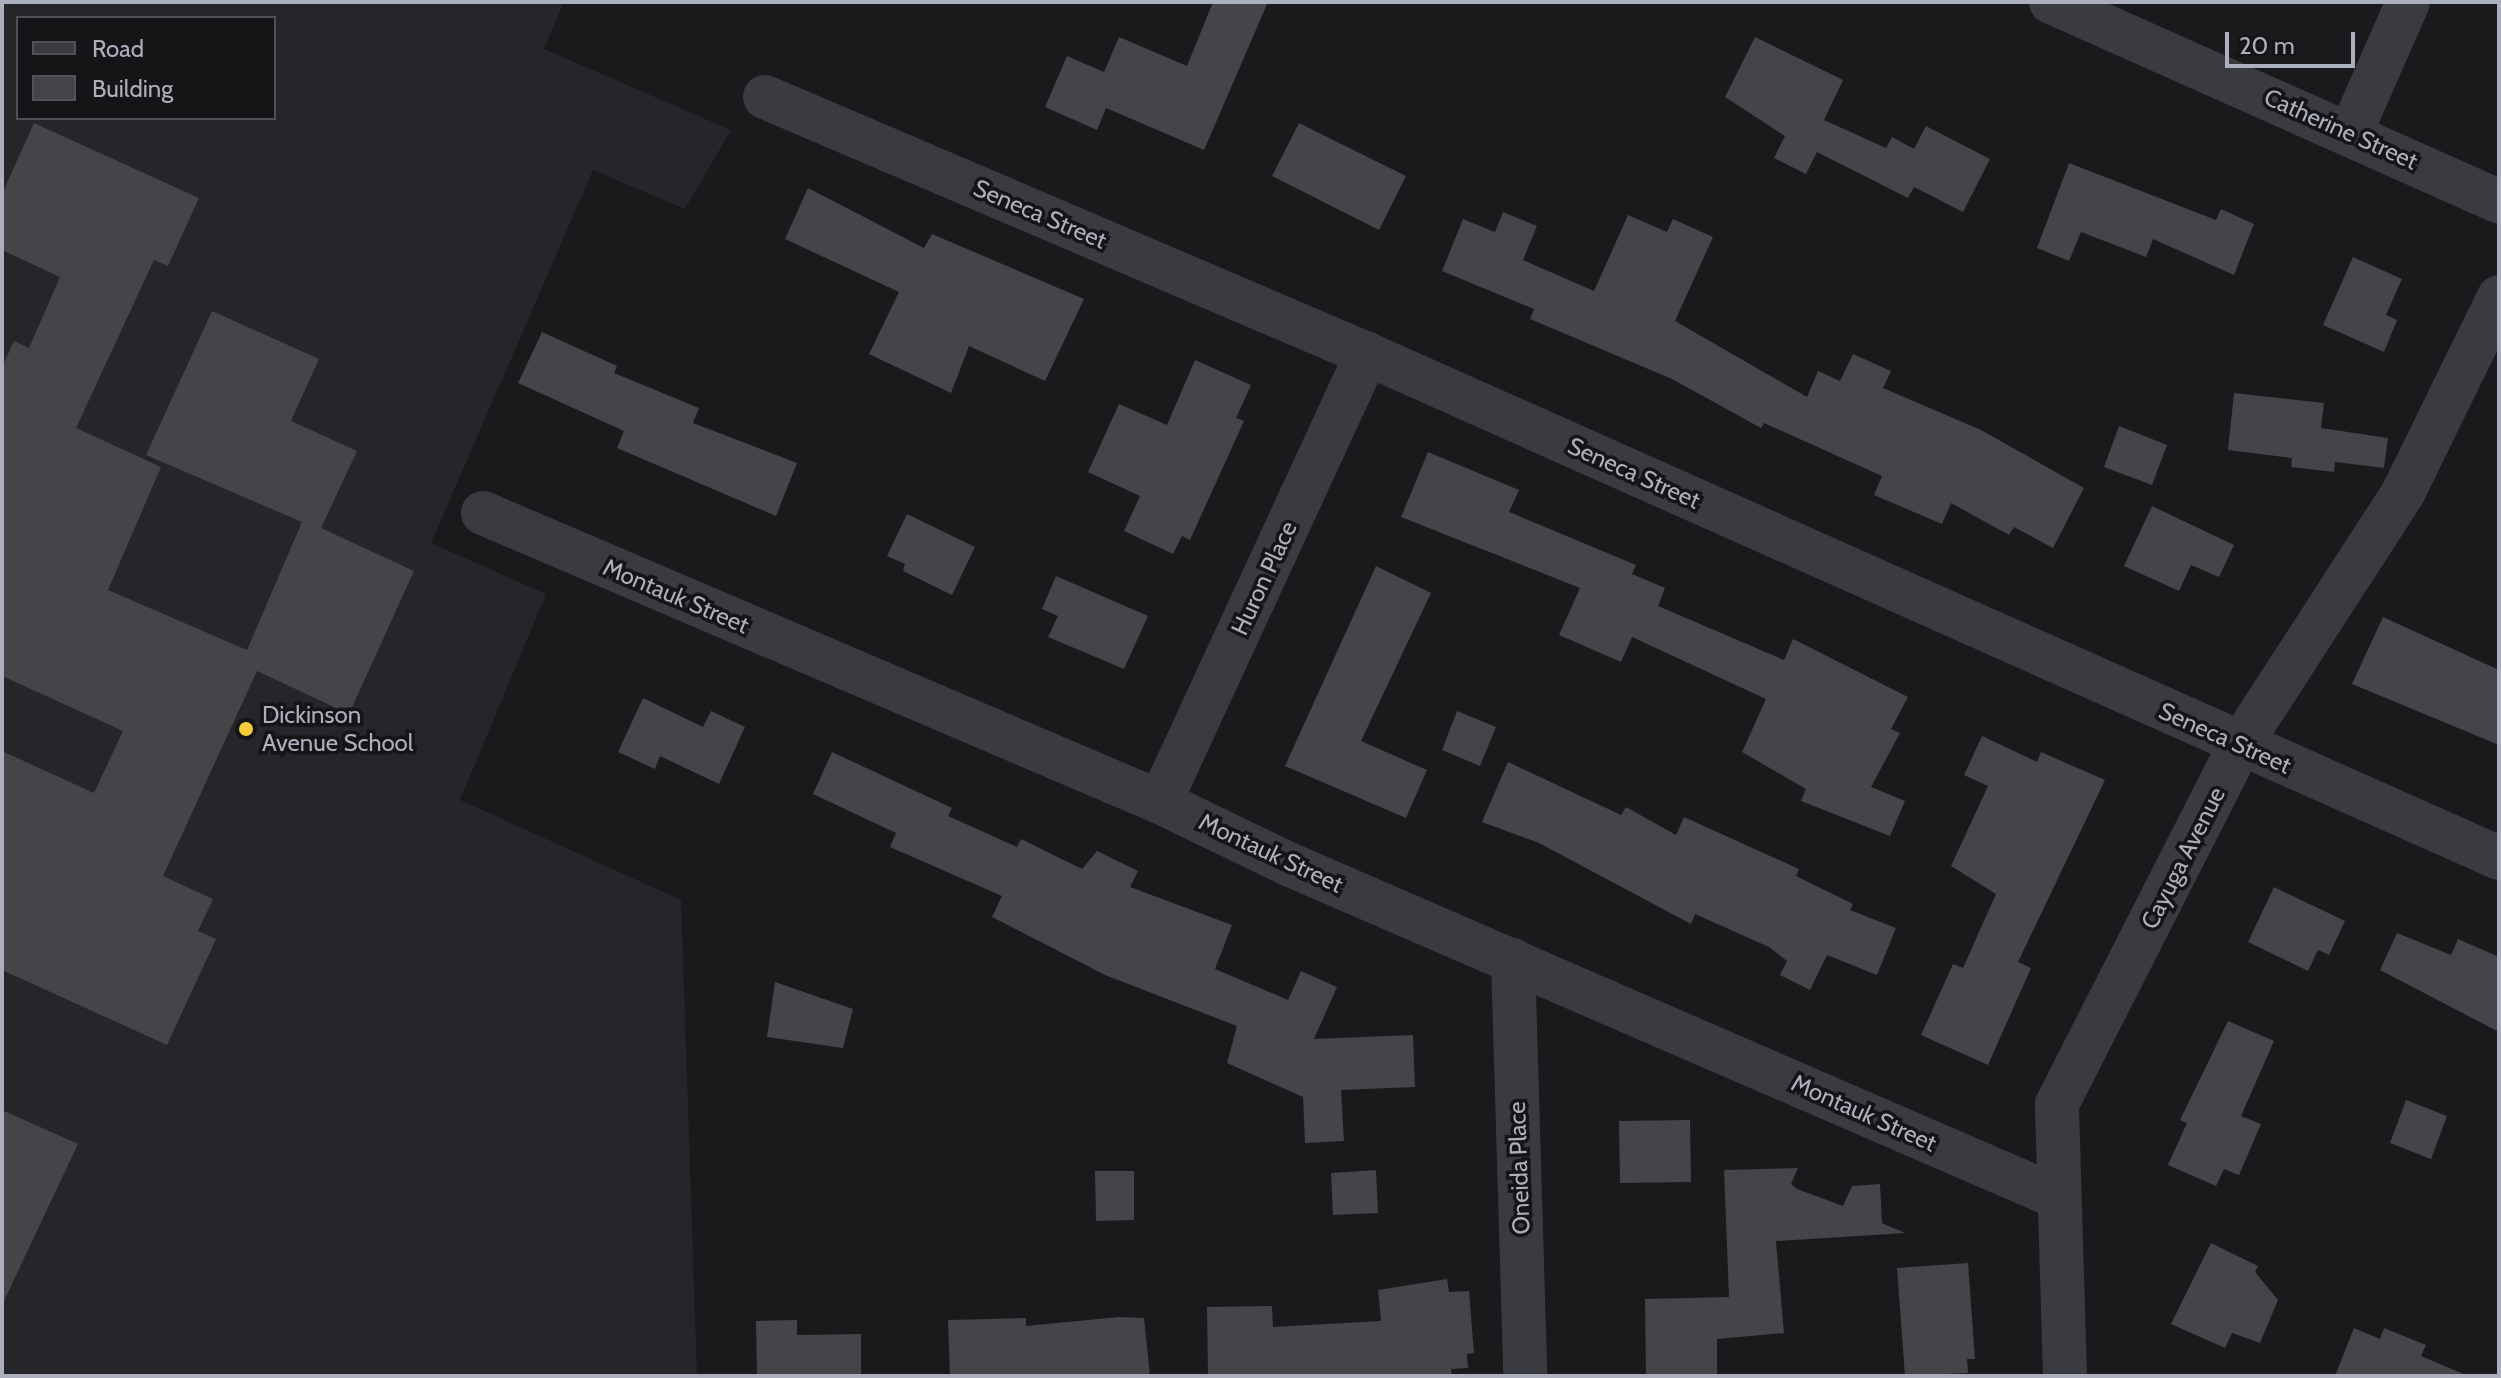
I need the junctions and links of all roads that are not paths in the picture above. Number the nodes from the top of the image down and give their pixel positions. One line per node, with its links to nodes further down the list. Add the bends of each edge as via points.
1 (2051, 2): 4 (street, Catherine Street)
2 (2408, 2): 4 (street)
3 (765, 97): 7 (street, Seneca Street)
4 (2351, 132): 5 (street, Catherine Street)
5 (2499, 201)
6 (2499, 297): 9 (street, Cayuga Avenue, via 2403,493)
7 (1367, 354): 9 (street, Seneca Street); 10 (street, Huron Place)
8 (483, 513): 10 (street, Montauk Street)
9 (2240, 745): 11 (street, Seneca Street); 13 (street, Cayuga Avenue, via 2057,1104)
10 (1160, 802): 12 (street, Montauk Street)
11 (2499, 858)
12 (1513, 960): 13 (street, Montauk Street); 14 (street, Oneida Place)
13 (2057, 1197): 15 (street, Cayuga Avenue)
14 (1525, 1376)
15 (2065, 1376)

